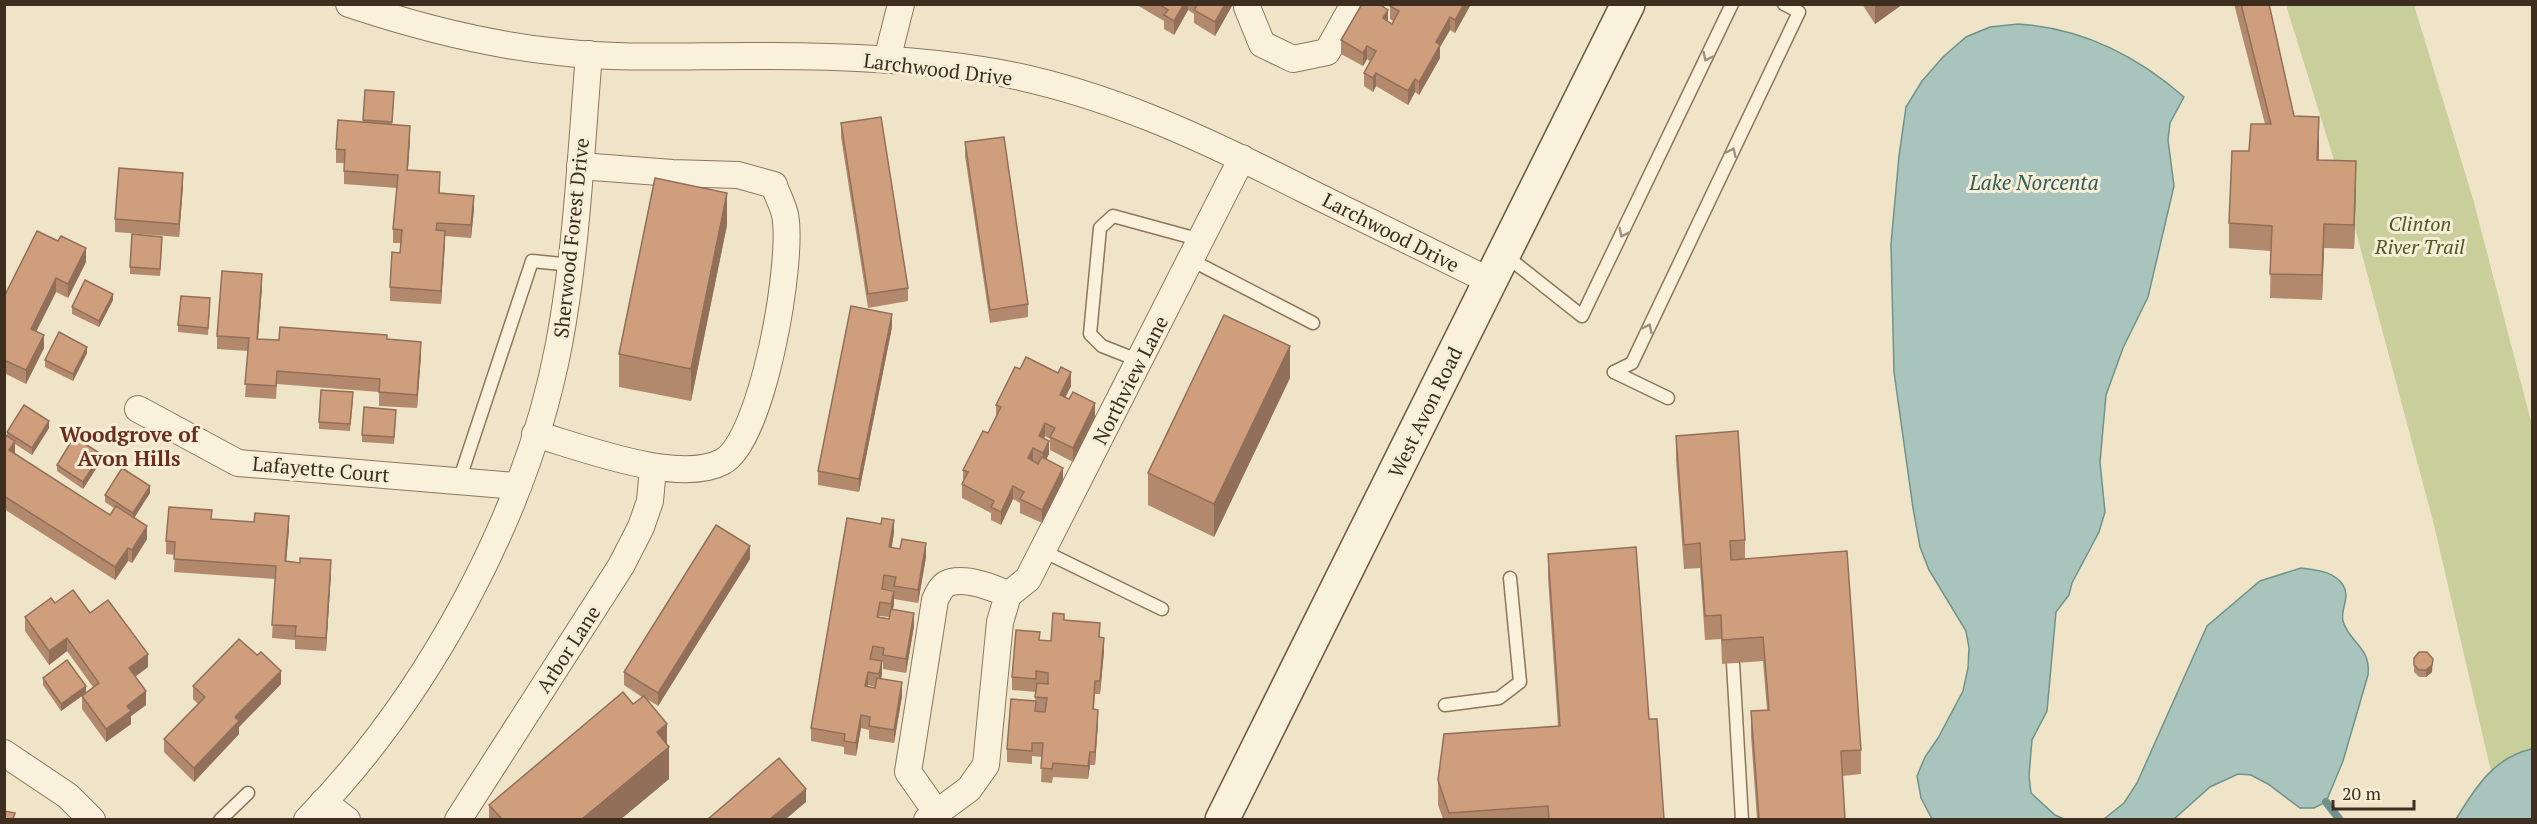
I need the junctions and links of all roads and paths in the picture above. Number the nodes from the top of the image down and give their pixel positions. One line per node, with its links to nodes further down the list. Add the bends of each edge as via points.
1 (349, 4): 8 (street, Larchwood Drive, via 464,38)
2 (902, 4): 9 (street)
3 (1248, 4): 4 (street, via 1262,44 1293,59 1326,52)
4 (1354, 4)
5 (1628, 4): 14 (main road, West Avon Road)
6 (1732, 4): 14 (lane, one-way to 14, via 1582,316)
7 (1784, 4): 17 (lane, one-way to 7, via 1614,372 1632,363 1799,12)
8 (590, 54): 9 (street, Larchwood Drive); 11 (street, Sherwood Forest Drive)
9 (887, 60): 10 (street, Larchwood Drive, via 983,70 1054,86 1125,108)
10 (1242, 158): 12 (street, Northview Lane); 14 (street, Larchwood Drive)
11 (580, 166): 13 (street, Sherwood Forest Drive); 20 (street, via 738,175 774,185 785,216 784,273 776,329 759,401 743,439 723,462 700,468)
12 (1196, 250): 15 (lane); 16 (street, Northview Lane); 16 (lane, via 1113,216 1100,228 1090,334 1102,346)
13 (572, 265): 19 (street, Sherwood Forest Drive, via 559,345); 21 (lane, via 532,261)
14 (1497, 268): 37 (main road, West Avon Road)
15 (1313, 323)
16 (1140, 361): 23 (street, Northview Lane)
17 (1668, 398)
18 (138, 409): 21 (street, Lafayette Court, via 238,463)
19 (535, 434): 20 (street); 22 (street, Sherwood Forest Drive)
20 (653, 468): 36 (street, Arbor Lane, via 650,501 621,566)
21 (459, 481): 22 (street, Lafayette Court)
22 (517, 486): 31 (street, Sherwood Forest Drive, via 489,555 416,683 376,740)
23 (1043, 551): 25 (street, Northview Lane, via 1028,579); 26 (lane)
24 (1510, 578): 28 (lane, via 1520,682 1499,698)
25 (1008, 595): 32 (street, via 1000,622 986,765 969,789); 32 (street, via 986,584 951,582 940,589 934,600 908,772)
26 (1162, 609)
27 (1733, 663): 38 (lane)
28 (1445, 705)
29 (4, 753): 33 (street, via 68,796)
30 (248, 793): 34 (lane)
31 (315, 811): 35 (street)
32 (932, 816)
33 (92, 819)
34 (220, 819)
35 (347, 819)
36 (458, 819)
37 (1222, 819)
38 (1742, 819)

